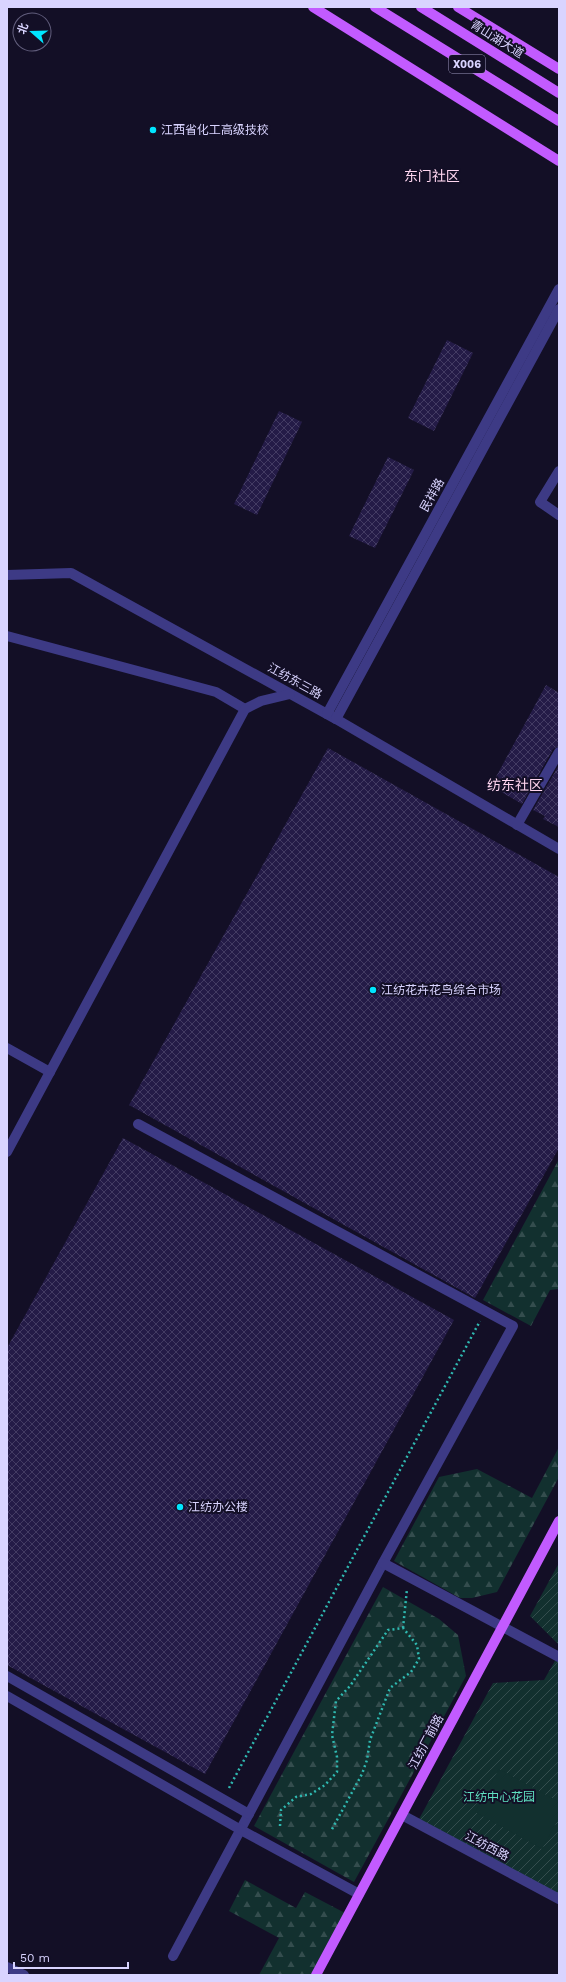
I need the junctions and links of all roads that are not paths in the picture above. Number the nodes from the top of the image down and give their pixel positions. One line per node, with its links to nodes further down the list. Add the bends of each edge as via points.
1 (313, 7): 8 (main road)
2 (375, 7): 7 (main road, X006)
3 (422, 7): 6 (main road, 青山湖大道 / X006)
4 (458, 7): 5 (main road)
5 (559, 70)
6 (559, 93)
7 (559, 121)
8 (559, 161)
9 (559, 289): 17 (street, 民祥路)
10 (559, 309): 17 (street, 民祥路)
11 (559, 471): 12 (street, via 540,502)
12 (559, 515)
13 (7, 575): 15 (street, 江纺东三路, via 71,572)
14 (7, 636): 16 (street, via 216,692)
15 (290, 694): 16 (street, via 261,701); 17 (street, 江纺东三路)
16 (245, 709): 22 (street)
17 (332, 717): 19 (street, 江纺东三路)
18 (559, 752): 19 (street)
19 (517, 824): 20 (street, 江纺东三路)
20 (559, 849)
21 (7, 1048): 22 (street)
22 (50, 1072): 24 (street)
23 (138, 1124): 26 (street, via 513,1326)
24 (7, 1152)
25 (559, 1521): 27 (main road, 江纺厂前路)
26 (383, 1563): 27 (street); 31 (street)
27 (503, 1627): 28 (street); 32 (main road, 江纺厂前路)
28 (559, 1658)
29 (7, 1676): 31 (street)
30 (7, 1696): 33 (street)
31 (249, 1814): 33 (street)
32 (402, 1815): 34 (main road, 江纺厂前路); 35 (street, 江纺西路)
33 (241, 1830): 34 (street); 36 (street)
34 (358, 1894): 39 (main road, 江纺厂前路)
35 (559, 1900)
36 (173, 1956)
37 (7, 1967): 38 (street)
38 (24, 1975)
39 (316, 1975)

